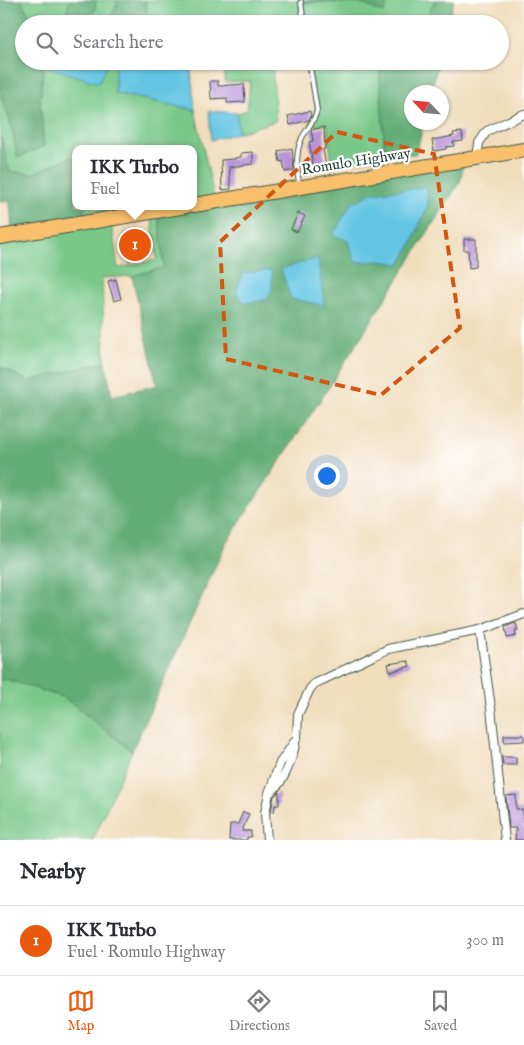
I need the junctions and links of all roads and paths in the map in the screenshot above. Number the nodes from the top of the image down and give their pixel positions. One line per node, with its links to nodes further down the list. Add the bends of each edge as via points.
1 (301, 2): 2 (lane)
2 (303, 15)
3 (310, 70): 7 (lane, via 316,110 296,156)
4 (524, 114): 6 (street, via 487,131 479,143)
5 (524, 150): 6 (highway, Romulo Highway)
6 (477, 158): 7 (highway, Romulo Highway)
7 (299, 186): 8 (highway, Romulo Highway)
8 (197, 204)
9 (162, 210): 10 (highway)
10 (0, 237)
11 (524, 614): 12 (street)
12 (480, 630): 13 (street, via 388,649 317,682 298,714 297,738 280,763 269,793 265,812); 14 (street)
13 (268, 840)
14 (505, 840)

